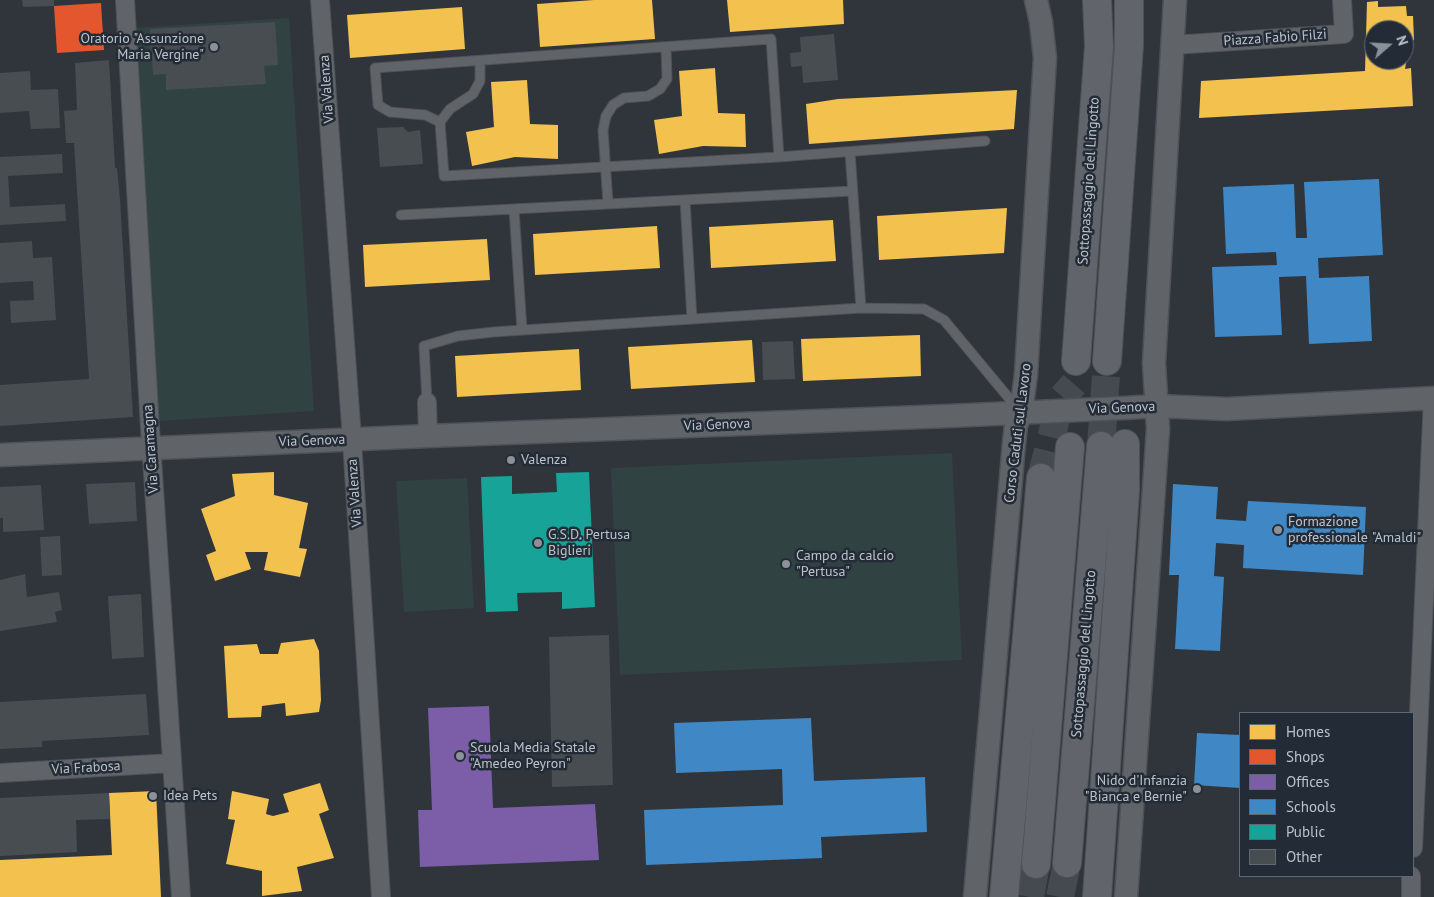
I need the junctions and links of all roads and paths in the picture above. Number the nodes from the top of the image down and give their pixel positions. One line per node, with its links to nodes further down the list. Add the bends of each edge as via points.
1 (125, 0): 33 (street, Via Caramagna)
2 (320, 0): 31 (street, Via Valenza)
3 (1036, 0): 29 (street, Corso Caduti sul Lavoro, via 1045,58 1027,363)
4 (1097, 0): 25 (main road, Sottopassaggio del Lingotto, via 1099,46)
5 (1129, 0): 24 (main road, via 1129,45)
6 (1175, 0): 8 (street)
7 (1342, 0): 8 (street, Piazza Fabio Filzi, via 1344,34)
8 (1172, 45): 28 (street, via 1154,364)
9 (666, 47): 10 (lane); 14 (lane, via 771,39); 15 (lane, via 667,79 660,89 648,96 624,98 612,105 606,116)
10 (480, 62): 11 (lane, via 480,81 473,94 450,109); 11 (lane, via 375,68 378,105 390,112 424,115)
11 (440, 122): 15 (lane, via 444,176)
12 (985, 141): 13 (lane)
13 (850, 152): 14 (lane); 16 (lane)
14 (779, 156): 15 (lane)
15 (606, 167): 18 (lane)
16 (852, 191): 17 (lane); 21 (lane)
17 (685, 200): 18 (lane); 22 (lane)
18 (608, 203): 19 (lane)
19 (514, 209): 20 (lane); 23 (lane)
20 (401, 215)
21 (861, 308): 22 (lane); 29 (lane, via 924,309 944,320)
22 (692, 319): 23 (lane)
23 (522, 330): 27 (lane, via 458,336 424,346)
24 (1107, 361)
25 (1076, 362)
26 (1434, 398): 28 (street, Via Genova, via 1226,409); 38 (street)
27 (427, 402): 30 (street)
28 (1158, 406): 29 (street, Via Genova); 47 (street)
29 (1021, 413): 30 (street, Via Genova); 44 (street, Corso Caduti sul Lavoro, via 1014,443)
30 (428, 436): 31 (street, Via Genova)
31 (352, 440): 33 (street, Via Genova); 43 (street, Via Valenza)
32 (1070, 447): 40 (main road)
33 (151, 448): 34 (street, Via Genova); 36 (street, Via Caramagna)
34 (0, 455)
35 (1042, 478): 45 (main road)
36 (172, 763): 37 (street, Via Frabosa); 42 (street, Via Caramagna)
37 (0, 773)
38 (1414, 827)
39 (1067, 863): 46 (main road, Sottopassaggio del Lingotto, via 1113,445 1125,491)
40 (1036, 864)
41 (1412, 877): 48 (street)
42 (181, 897)
43 (381, 897)
44 (975, 897)
45 (1004, 897)
46 (1097, 897)
47 (1126, 897)
48 (1411, 897)

